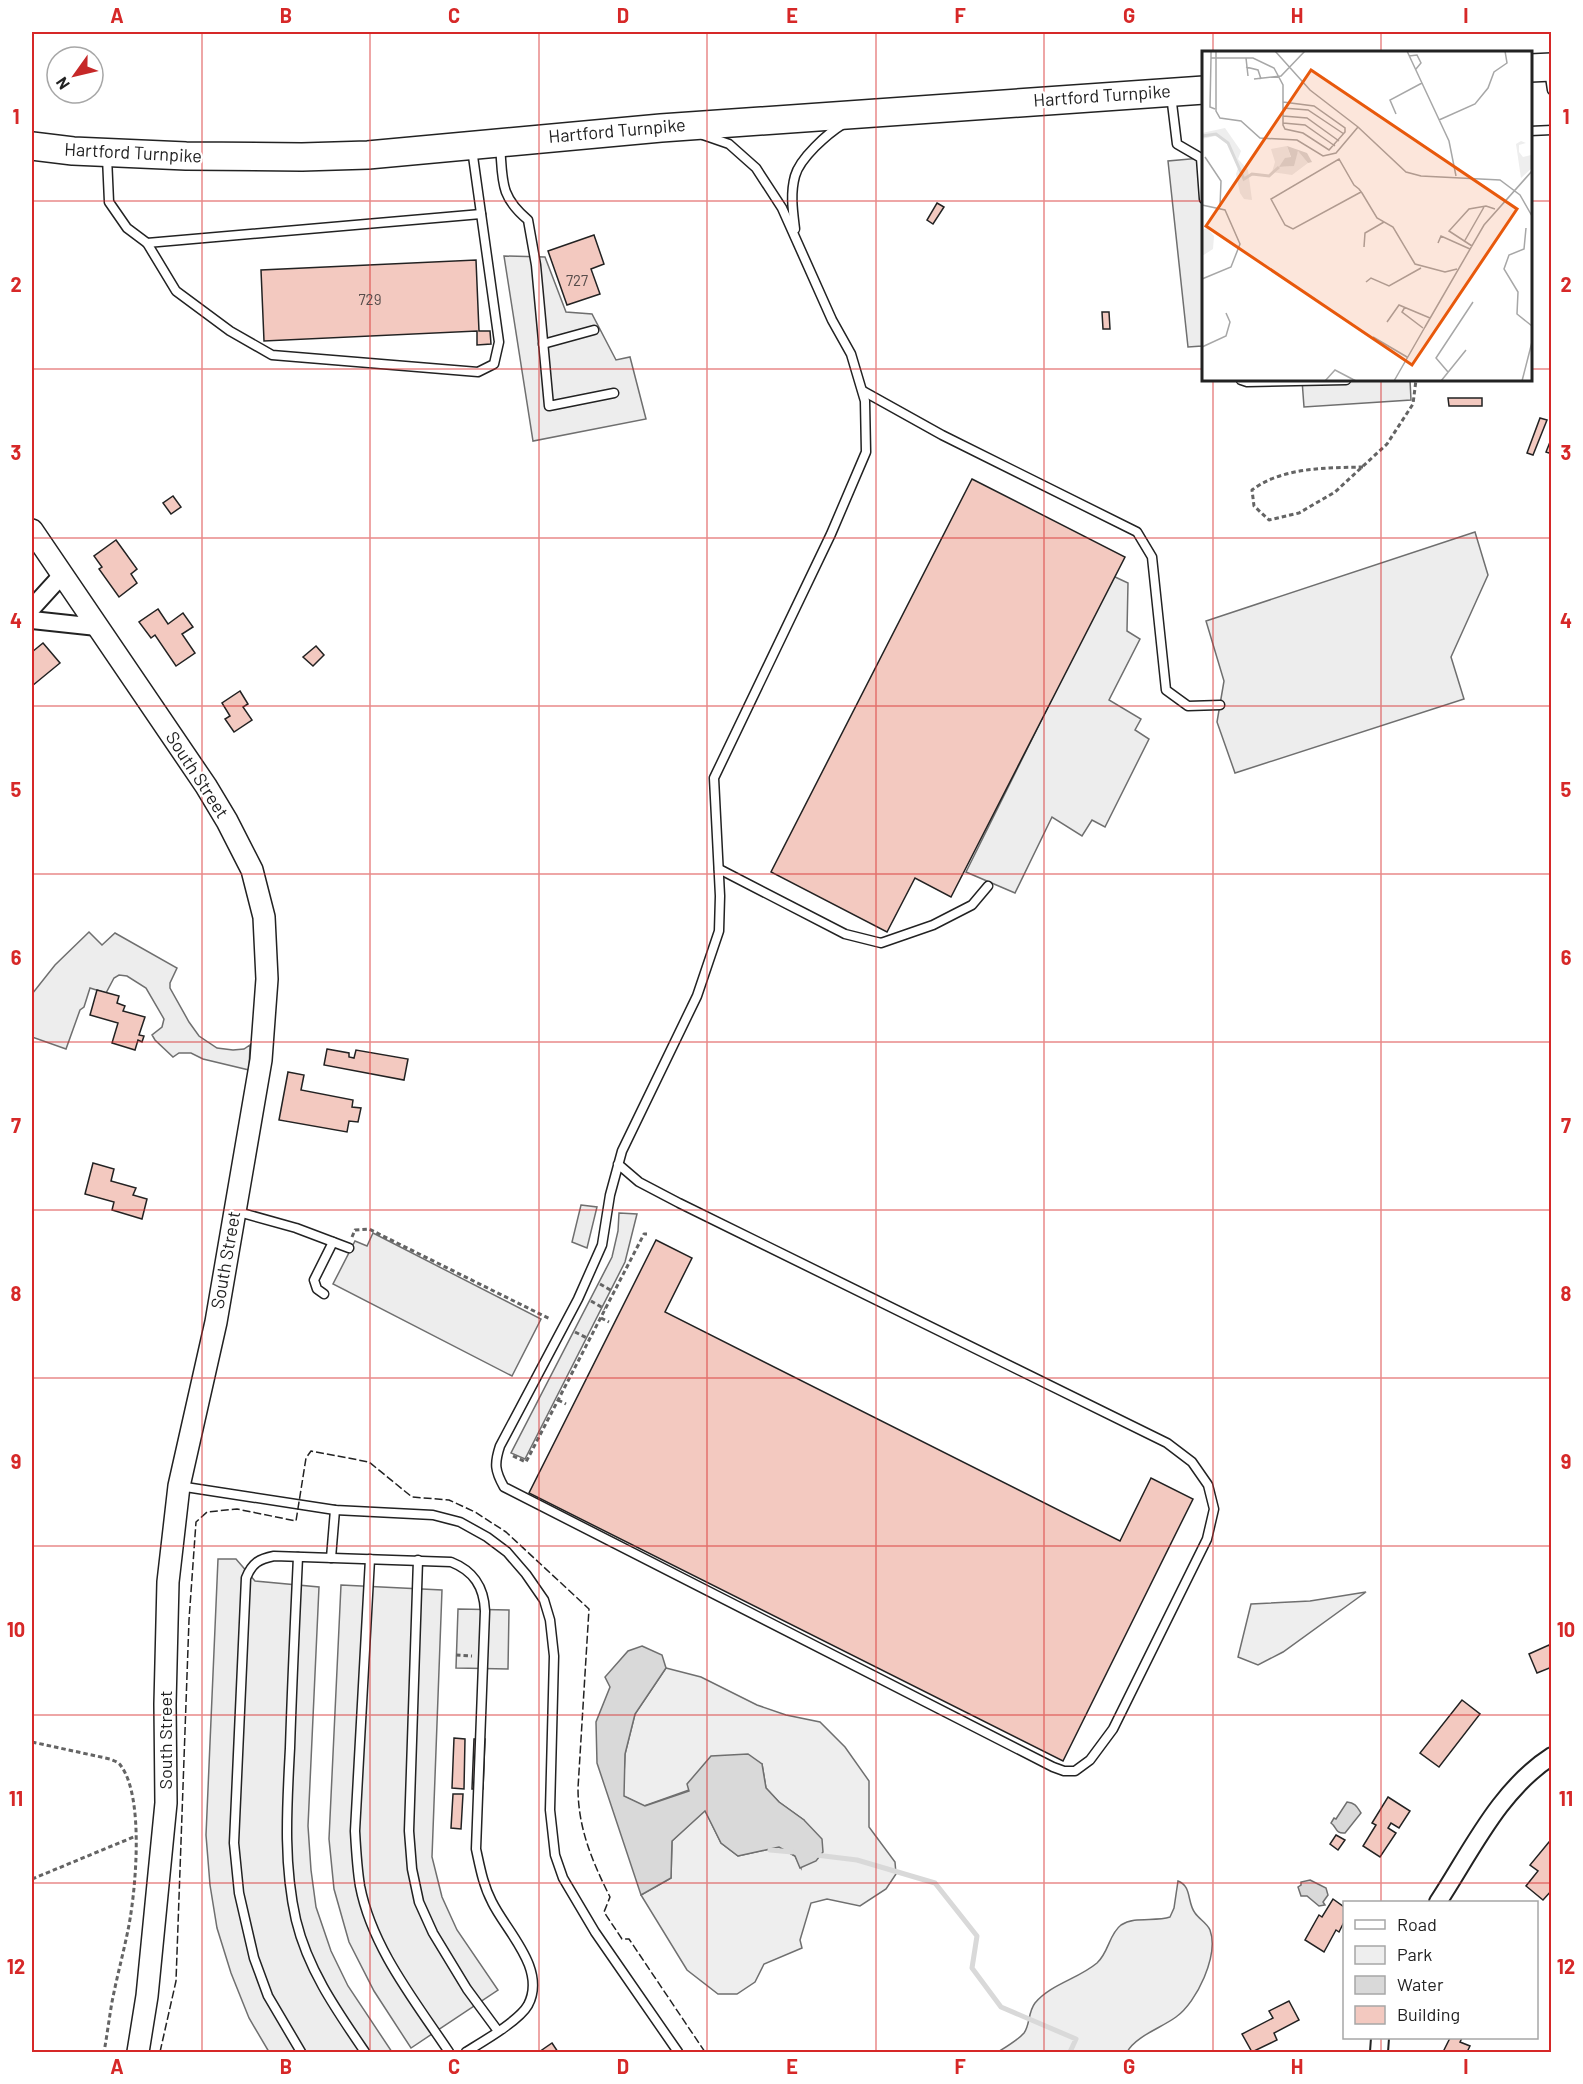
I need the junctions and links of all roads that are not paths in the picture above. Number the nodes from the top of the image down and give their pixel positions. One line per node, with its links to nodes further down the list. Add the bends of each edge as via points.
1 (1202, 90): 2 (main road, Hartford Turnpike)
2 (1170, 92): 3 (main road, Hartford Turnpike); 11 (lane, via 1177,144)
3 (856, 114): 4 (main road, Hartford Turnpike); 13 (lane, via 825,136 795,175 792,207)
4 (678, 126): 7 (main road, Hartford Turnpike); 13 (lane, via 729,144 756,168)
5 (1551, 130): 6 (lane)
6 (1532, 131)
7 (500, 142): 8 (main road, Hartford Turnpike); 16 (lane, via 506,197 528,220)
8 (471, 145): 10 (main road, Hartford Turnpike, via 302,158); 12 (lane)
9 (32, 146): 10 (main road, Hartford Turnpike)
10 (107, 153): 14 (lane, via 109,202 127,228)
11 (1202, 158)
12 (481, 214): 14 (lane); 14 (lane, via 499,342 494,364 478,372 272,355 230,331 176,291)
13 (797, 238): 19 (lane)
14 (147, 243)
15 (594, 330): 16 (lane)
16 (543, 344): 20 (lane, via 549,406)
17 (1244, 381): 18 (lane)
18 (1296, 381)
19 (863, 391): 26 (lane, via 1137,532 1152,557 1166,690 1188,706); 27 (lane, via 866,452 714,778)
20 (614, 393)
21 (32, 530): 22 (street, South Street)
22 (62, 574): 23 (street); 25 (street, South Street)
23 (32, 608)
24 (32, 620): 25 (street)
25 (97, 627): 30 (street, South Street, via 227,820 258,891 267,950 264,1023)
26 (1220, 705)
27 (719, 869): 28 (lane, via 844,934 881,943 972,905); 29 (lane, via 719,931 700,985)
28 (988, 886)
29 (618, 1164): 29 (lane, via 639,1182 679,1203 1167,1443 1192,1462 1208,1485 1214,1509 1207,1539 1113,1729 1090,1760 1075,1771 1053,1767 504,1487 496,1474 496,1457 602,1245)
30 (235, 1211): 31 (lane); 34 (street, South Street, via 216,1322)
31 (333, 1242): 32 (lane); 33 (lane, via 314,1280)
32 (349, 1248)
33 (324, 1294)
34 (179, 1486): 35 (lane); 43 (street, South Street, via 168,1581 166,1803)
35 (335, 1510): 37 (lane); 48 (lane, via 433,1515 460,1522 507,1552 544,1600 554,1656 550,1810 555,1855 563,1878 595,1932)
36 (298, 1557): 37 (lane); 44 (lane, via 260,1559 246,1578 234,1843 239,1893 254,1958 268,1996); 45 (lane, via 286,1858 296,1921 309,1957 330,2000)
37 (331, 1558): 38 (lane)
38 (370, 1559): 39 (lane); 46 (lane, via 355,1831 360,1888 377,1937 392,1965)
39 (418, 1560): 42 (lane, via 409,1831 412,1869 418,1902 433,1933); 42 (lane, via 451,1562 462,1567 472,1574 484,1597 476,1849 485,1887 530,1966 533,1986 528,2005)
40 (1551, 1756): 41 (street, via 1513,1790)
41 (1439, 1901)
42 (498, 2031): 47 (lane)
43 (138, 2052)
44 (301, 2052)
45 (365, 2052)
46 (448, 2052)
47 (466, 2052)
48 (678, 2052)

